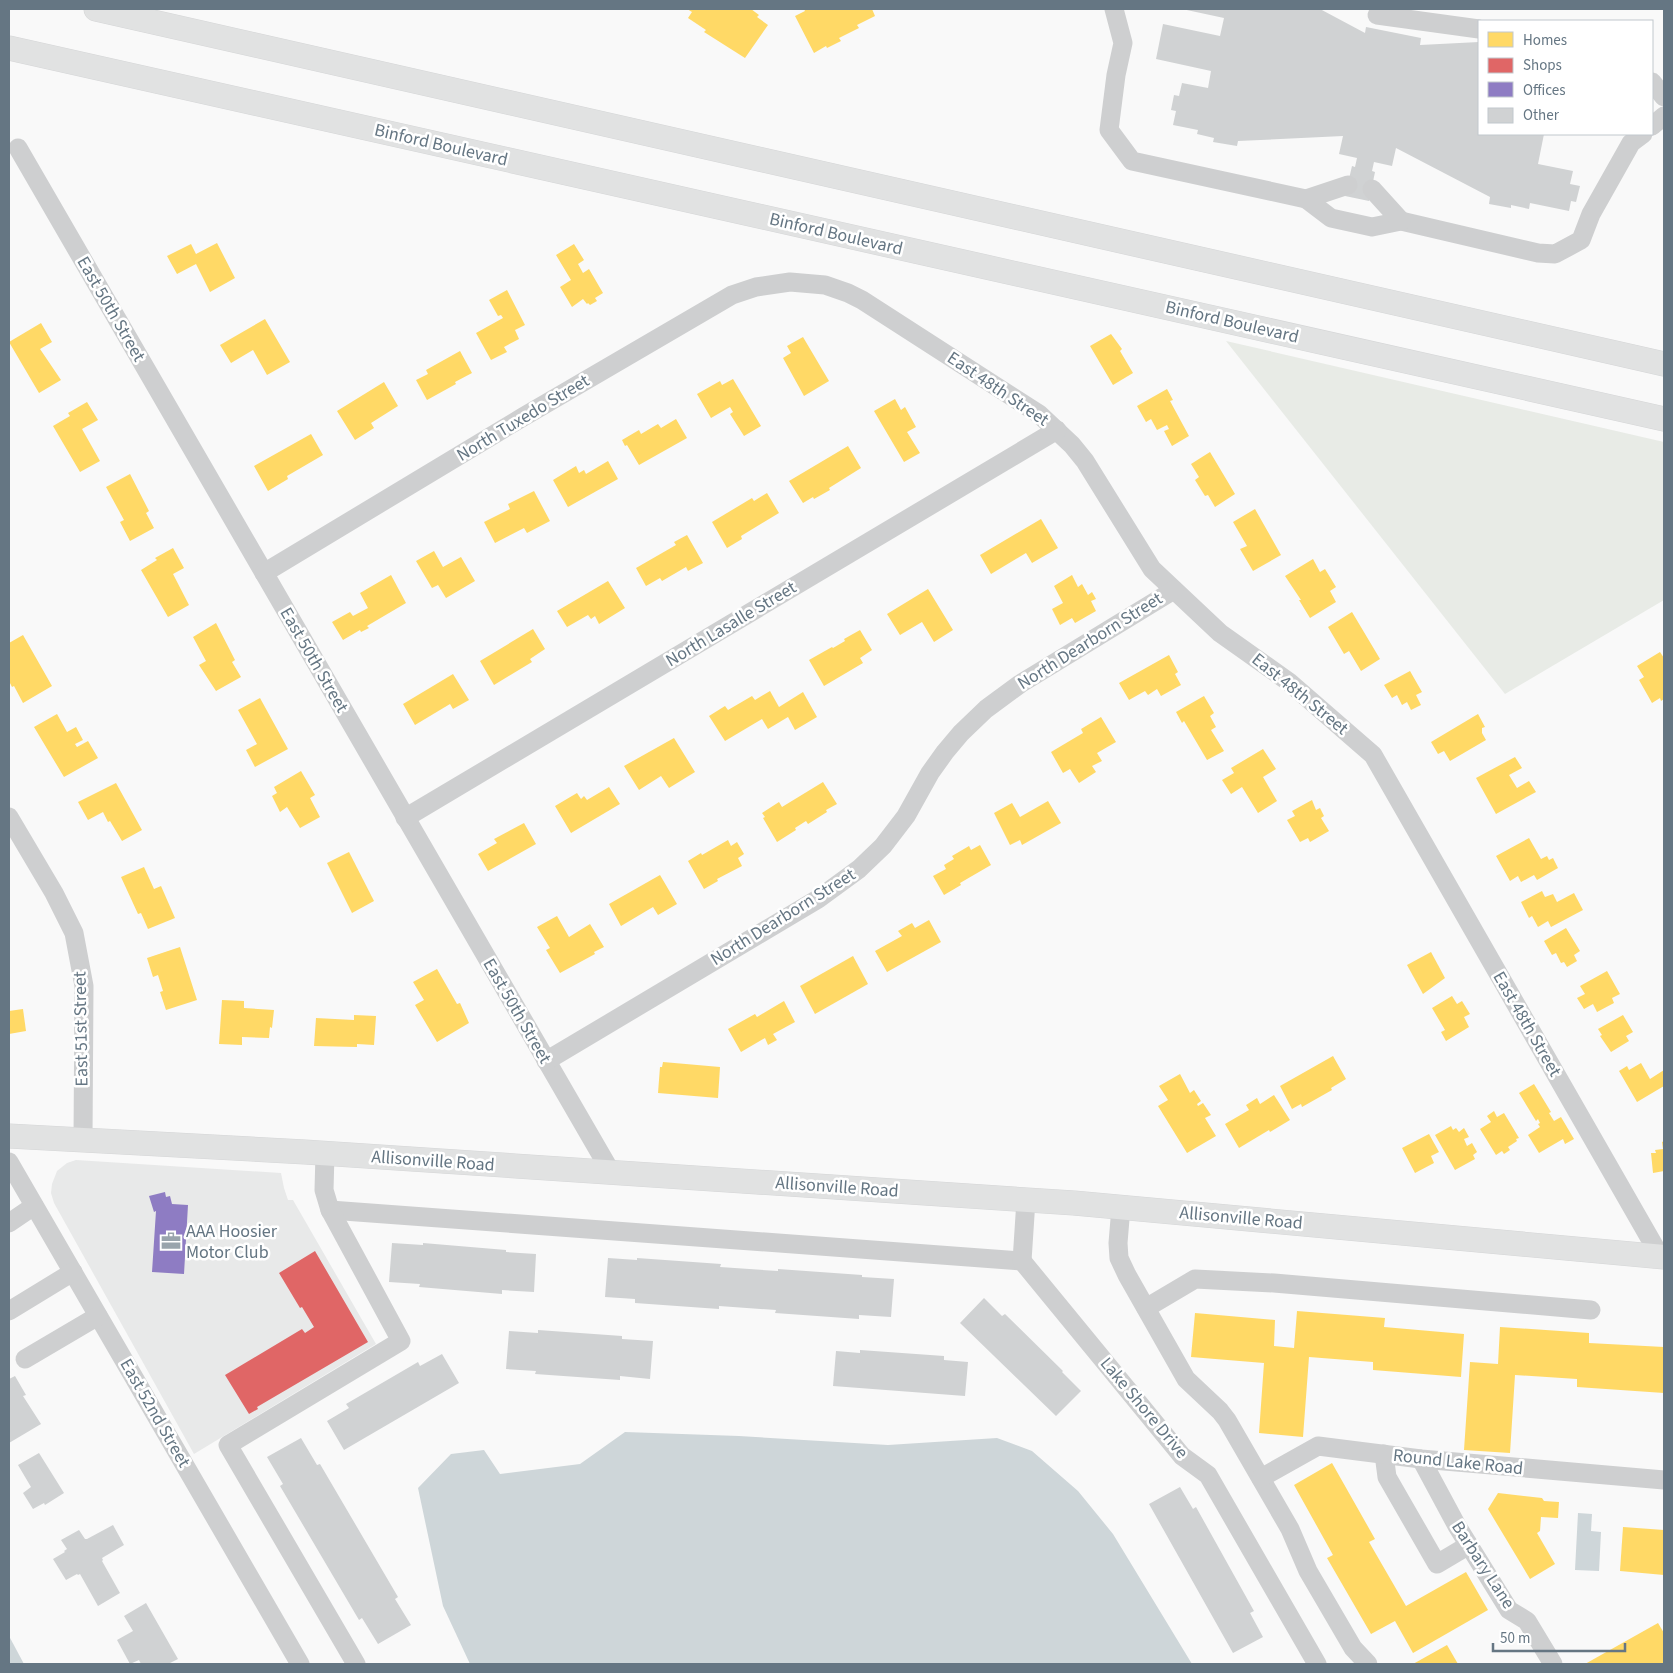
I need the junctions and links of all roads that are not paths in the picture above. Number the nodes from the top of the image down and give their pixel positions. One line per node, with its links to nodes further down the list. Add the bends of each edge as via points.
1 (96, 9): 17 (main road)
2 (1114, 9): 14 (street, via 1123,43 1109,130 1132,161)
3 (1377, 15): 4 (street)
4 (1478, 29)
5 (9, 48): 18 (main road, Binford Boulevard)
6 (1653, 83): 7 (street)
7 (1664, 97)
8 (1664, 116): 9 (street)
9 (1653, 125)
10 (1633, 137): 15 (street, via 1590,214 1581,240 1555,254)
11 (18, 148): 20 (street, East 50th Street)
12 (1348, 185): 14 (street)
13 (1372, 189): 15 (street)
14 (1306, 199): 15 (street, via 1331,218 1372,227)
15 (1401, 221)
16 (790, 282): 19 (street, East 48th Street, via 825,286 862,300 1020,401); 20 (street, North Tuxedo Street, via 756,286 725,298)
17 (1664, 364)
18 (1664, 419)
19 (1057, 430): 21 (street, East 48th Street, via 1093,472 1152,569); 23 (street, North Lasalle Street)
20 (264, 573): 23 (street, East 50th Street)
21 (1174, 590): 24 (street, North Dearborn Street, via 1020,684 986,709 945,752 884,846 845,880); 35 (street, East 48th Street, via 1220,633 1289,682 1373,755)
22 (9, 817): 26 (street, East 51st Street, via 74,933 84,986)
23 (406, 818): 24 (street, East 50th Street)
24 (546, 1061): 29 (street, East 50th Street)
25 (9, 1136): 26 (main road, Allisonville Road)
26 (83, 1140): 27 (main road, Allisonville Road)
27 (325, 1154): 29 (main road, Allisonville Road); 33 (street, via 324,1190)
28 (9, 1162): 31 (street, East 52nd Street)
29 (610, 1172): 30 (main road, Allisonville Road)
30 (1026, 1200): 32 (main road, Allisonville Road); 36 (street)
31 (34, 1206): 34 (street); 37 (street, East 52nd Street)
32 (1121, 1207): 35 (main road, Allisonville Road); 38 (street, via 1119,1258)
33 (330, 1210): 36 (street); 49 (street, via 400,1341 228,1445)
34 (9, 1223)
35 (1662, 1257)
36 (1022, 1261): 50 (street, Lake Shore Drive, via 1182,1456 1208,1475)
37 (72, 1272): 40 (street); 41 (street, East 52nd Street)
38 (1146, 1308): 39 (street, via 1196,1279); 45 (street, via 1186,1379 1220,1411)
39 (1591, 1310)
40 (9, 1311)
41 (98, 1316): 42 (street); 48 (street, East 52nd Street)
42 (25, 1359)
43 (1384, 1454): 44 (street, Round Lake Road); 45 (street, Round Lake Road, via 1318,1446); 47 (street, via 1387,1477 1437,1564)
44 (1421, 1460): 46 (street, Round Lake Road); 47 (street, Barbary Lane)
45 (1261, 1478): 51 (street, via 1290,1529 1308,1571 1353,1648)
46 (1664, 1480)
47 (1469, 1545): 52 (street, Barbary Lane, via 1509,1610 1527,1621)
48 (300, 1664)
49 (356, 1664)
50 (1317, 1664)
51 (1368, 1664)
52 (1552, 1664)

